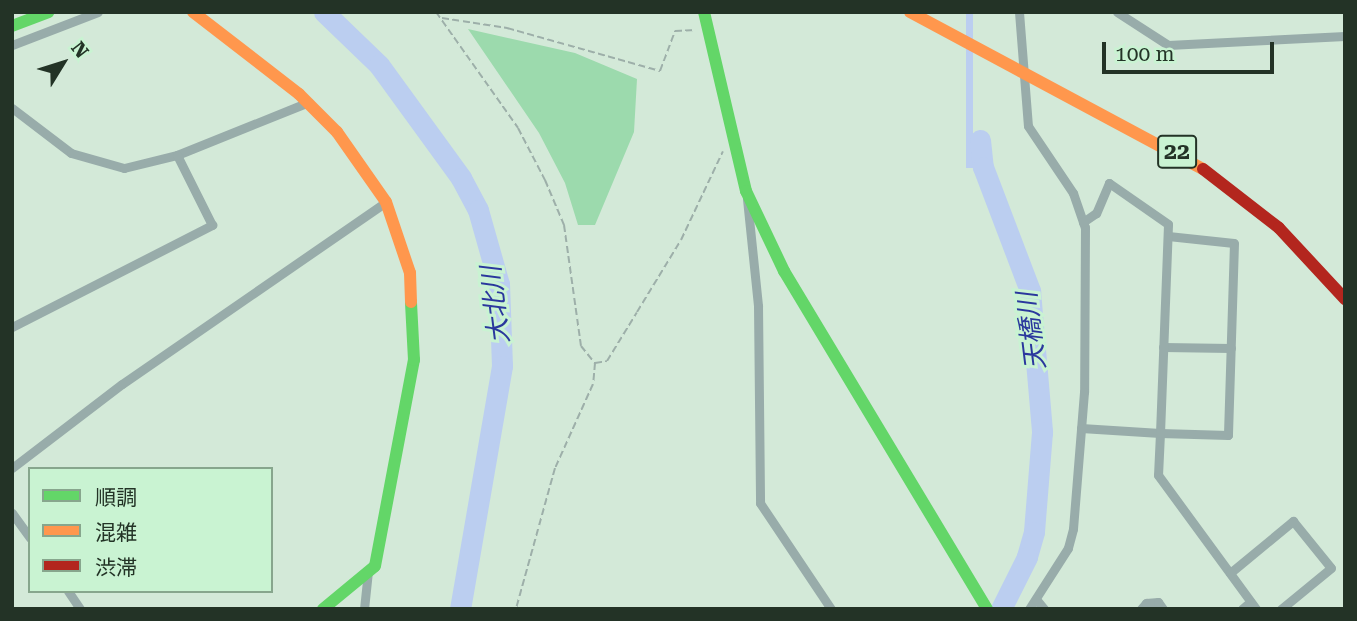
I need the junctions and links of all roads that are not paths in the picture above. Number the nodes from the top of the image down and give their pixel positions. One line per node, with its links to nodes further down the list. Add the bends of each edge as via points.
1 (48, 12): 8 (main road)
2 (97, 12): 10 (street)
3 (193, 12): 12 (main road)
4 (704, 12): 15 (main road)
5 (910, 12): 11 (main road, 22)
6 (1019, 12): 11 (street)
7 (1117, 12): 9 (street, via 1168,45)
8 (12, 26)
9 (1345, 36)
10 (12, 45)
11 (1021, 70): 17 (street, via 1028,126 1073,193); 19 (main road, 22, via 1166,144 1224,183 1279,228)
12 (309, 102): 14 (street); 16 (main road, via 349,148)
13 (12, 108): 14 (street, via 71,153 108,166 139,167)
14 (177, 155): 20 (street, via 212,225)
15 (746, 191): 33 (main road, via 784,271); 37 (street, via 758,306 760,503)
16 (386, 202): 25 (street, via 122,384); 28 (main road, via 410,273 414,360 379,550)
17 (1083, 222): 18 (street, via 1096,213 1109,183 1168,224); 23 (street)
18 (1168, 236): 21 (street); 22 (street, via 1234,243)
19 (1345, 299)
20 (12, 327)
21 (1163, 347): 22 (street); 24 (street)
22 (1231, 348): 24 (street, via 1228,435)
23 (1081, 428): 24 (street); 31 (street, via 1068,548)
24 (1160, 433): 29 (street, via 1158,475)
25 (12, 468)
26 (12, 513): 27 (street)
27 (28, 535)
28 (368, 573): 35 (main road); 36 (street)
29 (1230, 573): 32 (street); 43 (street, via 1293,521 1331,568)
30 (69, 593): 34 (street)
31 (1036, 599): 38 (street); 39 (street)
32 (1253, 605): 42 (street)
33 (985, 606)
34 (80, 609)
35 (323, 609)
36 (364, 609)
37 (831, 609)
38 (1029, 609)
39 (1044, 609)
40 (1141, 609): 41 (street, via 1146,603 1158,602)
41 (1163, 609)
42 (1242, 609)
43 (1281, 609)

